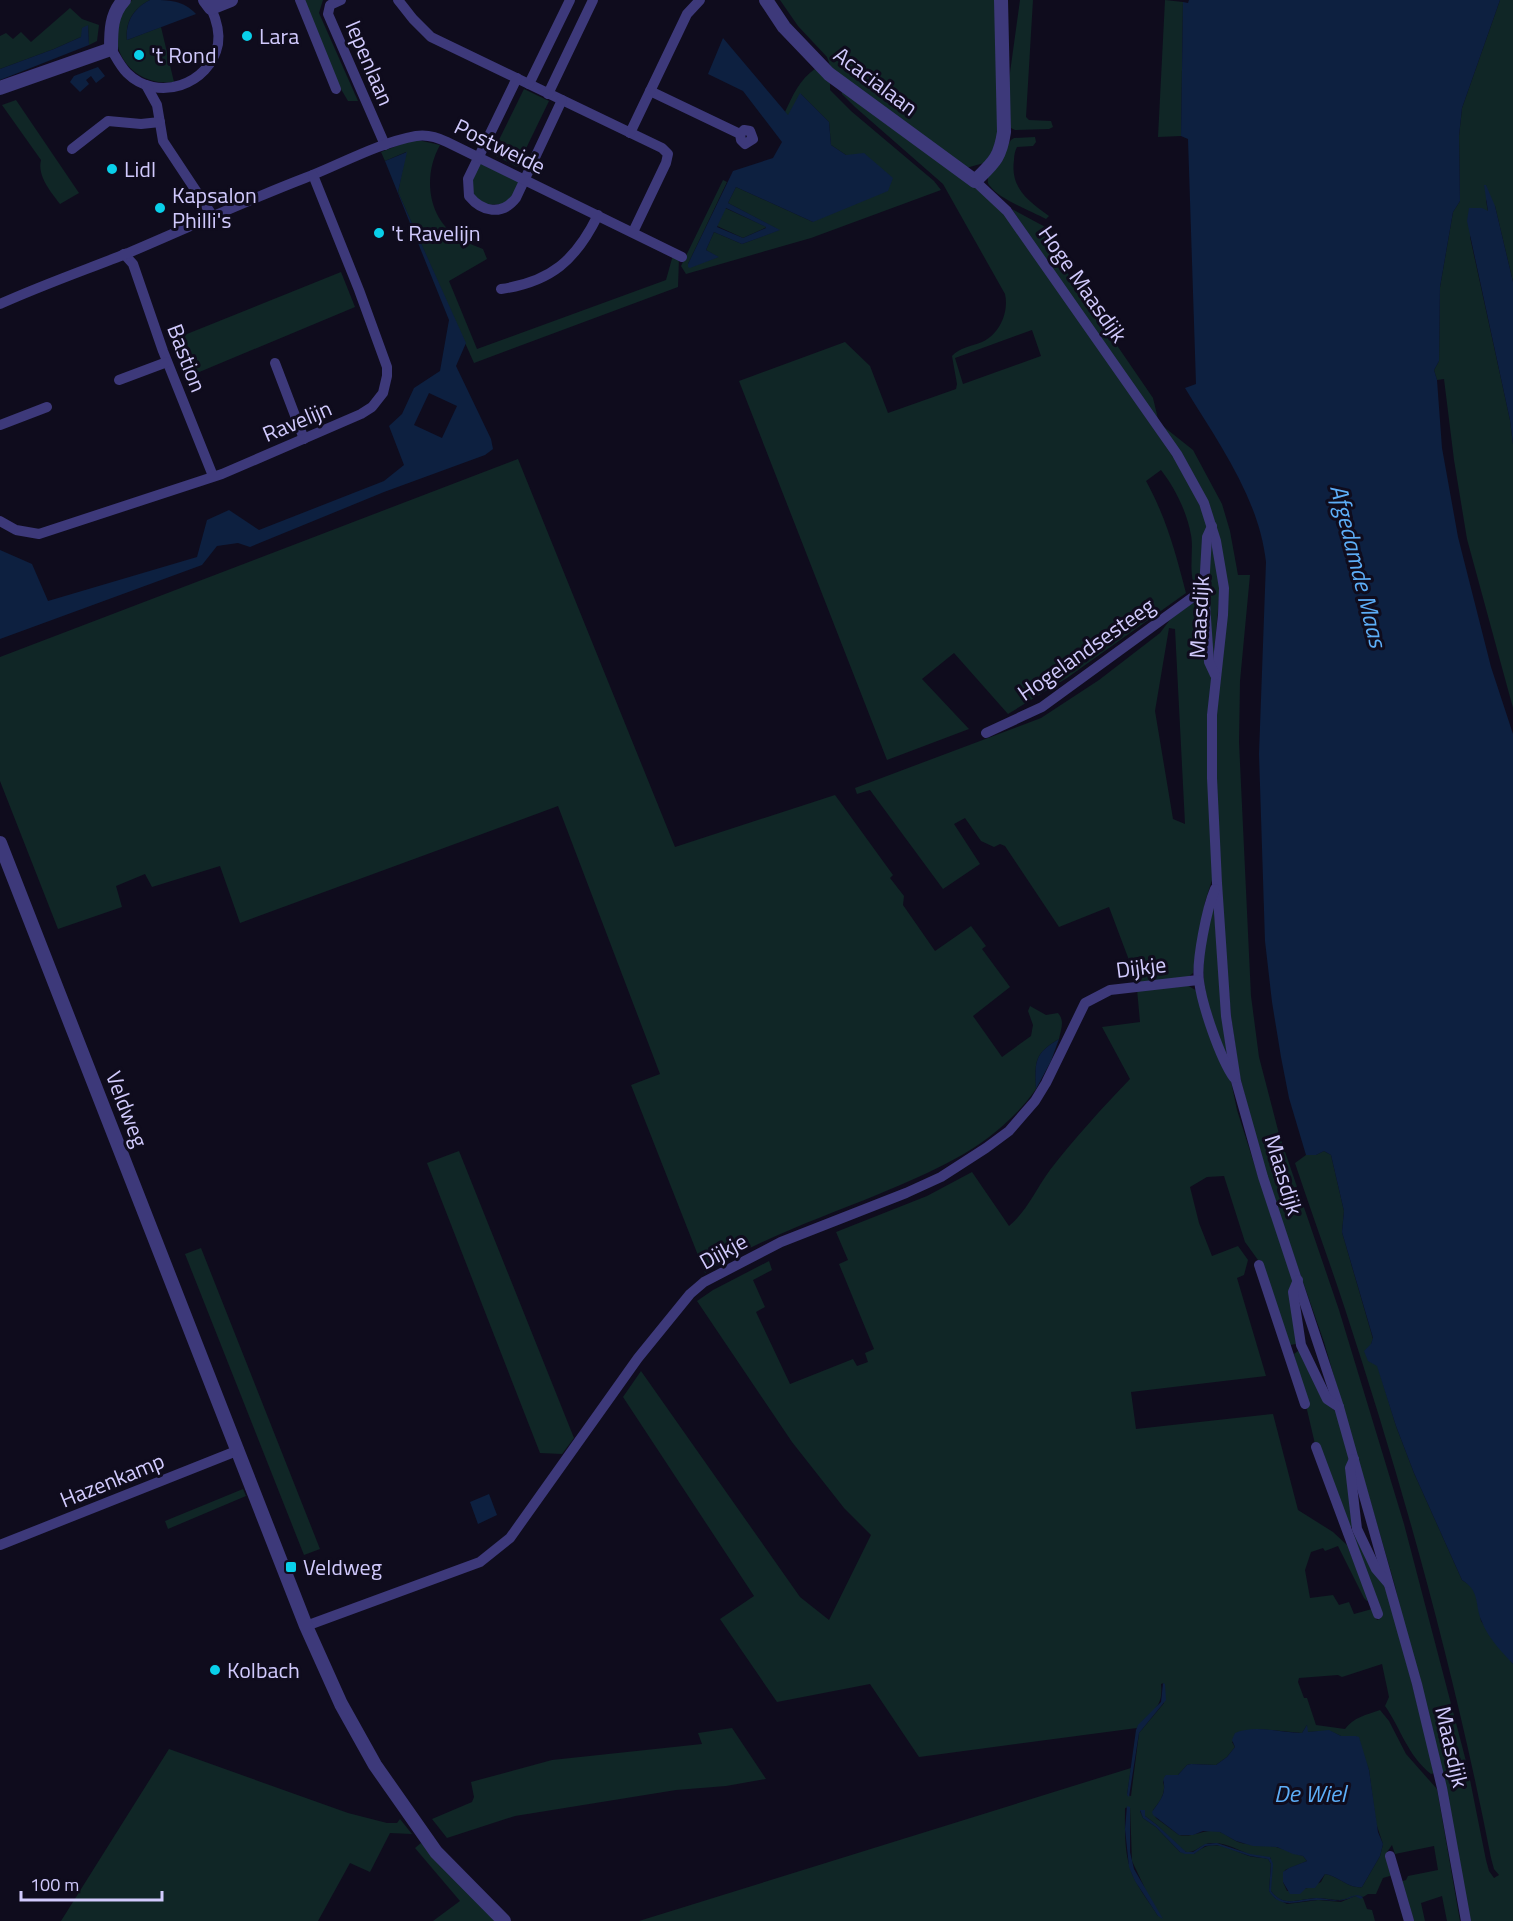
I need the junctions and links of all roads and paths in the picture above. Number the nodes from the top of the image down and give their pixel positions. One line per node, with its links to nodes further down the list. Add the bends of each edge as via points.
1 (124, 0): 13 (street, via 114,17)
2 (231, 0): 10 (street)
3 (300, 0): 18 (street)
4 (341, 0): 25 (street, Iepenlaan, via 330,5 328,14)
5 (398, 0): 14 (street, via 431,37)
6 (700, 0): 19 (street, via 687,14)
7 (766, 0): 30 (street, Acacialaan, via 784,27 829,74)
8 (1001, 0): 30 (street, via 1004,132 998,158)
9 (591, 1): 12 (street)
10 (208, 4): 16 (street, via 218,24 218,42 203,73 188,84 171,88)
11 (566, 4): 12 (street); 15 (street)
12 (583, 21): 20 (street)
13 (111, 49): 16 (street, via 126,73); 17 (street)
14 (517, 78): 15 (street); 27 (street)
15 (529, 84): 20 (street)
16 (146, 85): 22 (street, via 157,105)
17 (0, 88)
18 (336, 88)
19 (650, 91): 23 (street); 24 (street)
20 (548, 94): 21 (street)
21 (562, 100): 23 (street); 29 (street)
22 (160, 122): 26 (street, via 108,121); 31 (street, via 163,141)
23 (630, 133): 33 (street, via 668,154)
24 (740, 134)
25 (385, 146): 27 (street, Postweide, via 435,136); 28 (street, Postweide)
26 (72, 149)
27 (479, 157): 29 (street, Postweide); 29 (street, via 468,184 469,196 483,208 494,211 508,207)
28 (313, 175): 31 (street, Postweide); 43 (street, Ravelijn, via 359,290 387,376 383,393 372,407)
29 (525, 179): 32 (street, Postweide)
30 (975, 181): 46 (street, Hoge Maasdijk, via 1007,211 1177,454)
31 (212, 215): 34 (street, Postweide)
32 (598, 215): 33 (street, Postweide); 36 (street, via 577,252 554,272 519,287)
33 (633, 232): 35 (street, Postweide)
34 (124, 254): 37 (street); 38 (street, Bastion, via 133,264)
35 (682, 257)
36 (501, 289)
37 (0, 304)
38 (167, 362): 40 (street); 44 (street, Bastion)
39 (274, 363): 43 (street)
40 (119, 380)
41 (47, 408): 42 (street)
42 (0, 425)
43 (304, 439): 44 (street, Ravelijn)
44 (213, 476): 45 (street, Ravelijn, via 39,534 16,530)
45 (0, 521)
46 (1212, 526): 47 (street, via 1207,537); 48 (street, Maasdijk, via 1224,588)
47 (1204, 589): 48 (street, Maasdijk, via 1209,662); 49 (street, Hogelandsesteeg, via 1042,707)
48 (1215, 675): 51 (street, Maasdijk, via 1212,736)
49 (986, 733)
50 (0, 843): 61 (street, Veldweg)
51 (1217, 883): 52 (street, Maasdijk, via 1206,921); 53 (street, Maasdijk, via 1226,1016)
52 (1198, 980): 53 (street, Maasdijk, via 1226,1066); 67 (street, Dijkje, via 1110,990 1085,1003 1035,1101 1009,1131 986,1148 941,1177 781,1242 704,1282 638,1358 521,1524 497,1551 480,1562)
53 (1236, 1081): 55 (street, Maasdijk, via 1263,1178)
54 (1259, 1265): 57 (street)
55 (1298, 1280): 56 (street, Maasdijk, via 1293,1292); 59 (street, Maasdijk)
56 (1301, 1345): 57 (street); 59 (street, Maasdijk, via 1327,1399)
57 (1288, 1350): 58 (street)
58 (1305, 1404)
59 (1339, 1407): 62 (street, Maasdijk)
60 (1316, 1447): 63 (street, Maasdijk)
61 (239, 1450): 64 (street, Hazenkamp); 67 (street, Veldweg)
62 (1354, 1458): 63 (street, Maasdijk, via 1350,1468); 65 (street, Maasdijk)
63 (1353, 1530): 65 (street, Maasdijk, via 1376,1569); 66 (street, Maasdijk)
64 (0, 1545)
65 (1390, 1584): 71 (street, Maasdijk, via 1442,1788)
66 (1378, 1614)
67 (306, 1626): 69 (street, Veldweg, via 341,1704 375,1765 436,1852)
68 (1390, 1856): 70 (street)
69 (504, 1921)
70 (1409, 1921)
71 (1466, 1921)

